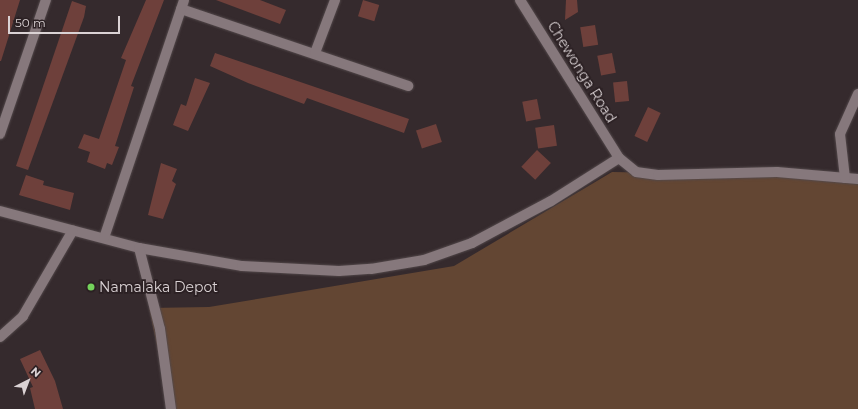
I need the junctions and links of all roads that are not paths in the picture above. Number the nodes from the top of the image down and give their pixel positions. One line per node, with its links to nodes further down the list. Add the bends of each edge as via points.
1 (46, 0): 8 (street)
2 (335, 0): 5 (street)
3 (520, 0): 9 (street, Chewonga Road)
4 (182, 5): 5 (street); 14 (street)
5 (315, 53): 6 (street)
6 (408, 86)
7 (858, 94): 10 (street, via 840,134)
8 (0, 134)
9 (619, 158): 10 (street, Chewonga Road, via 636,172 658,176 777,172); 15 (street, via 550,201 472,243 397,266 339,271 266,268)
10 (845, 178): 11 (street, Chewonga Road)
11 (858, 179)
12 (0, 211): 13 (street)
13 (73, 230): 14 (street); 16 (street, via 23,316)
14 (104, 238): 15 (street)
15 (139, 248): 17 (street, via 160,329)
16 (0, 337)
17 (171, 409)

